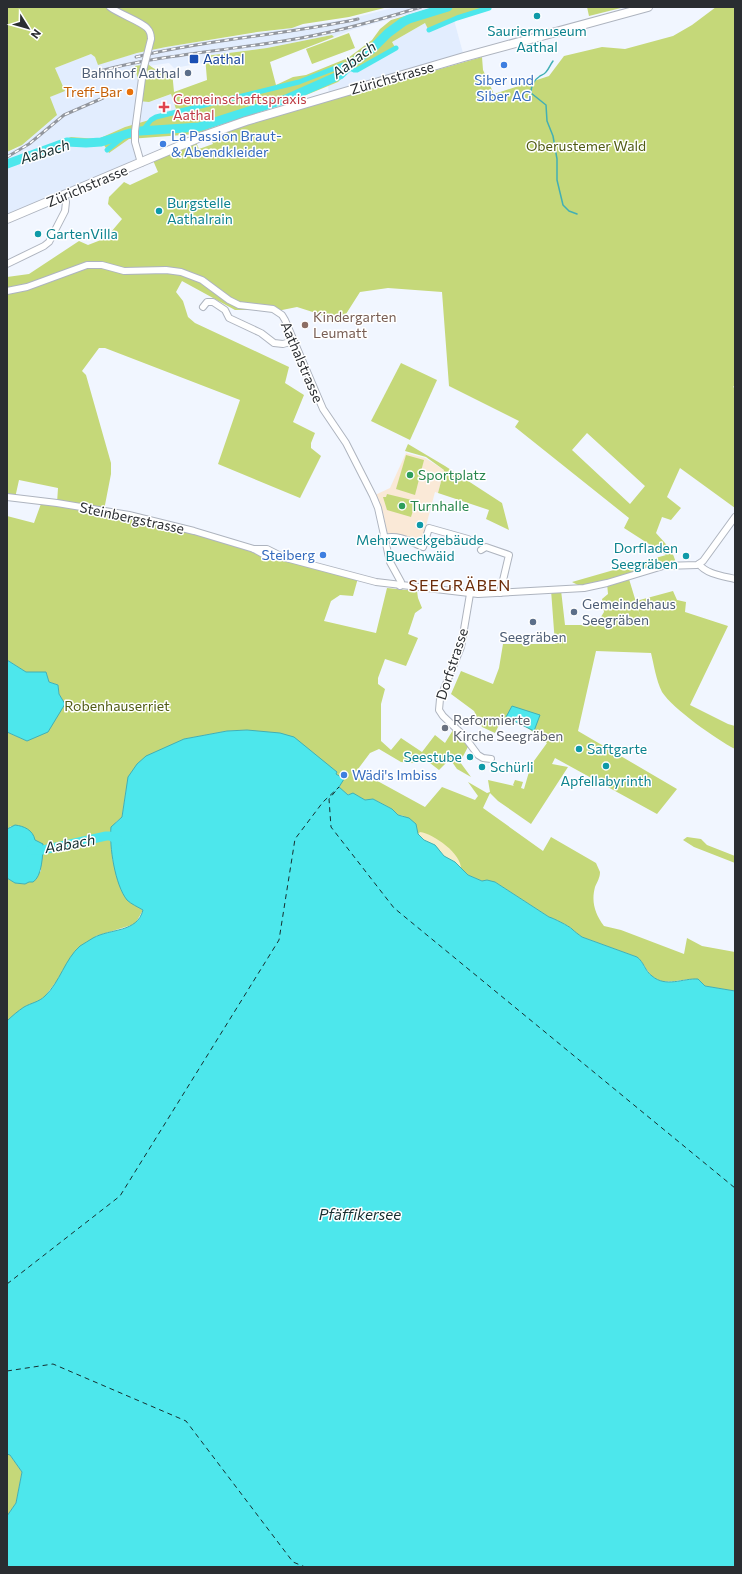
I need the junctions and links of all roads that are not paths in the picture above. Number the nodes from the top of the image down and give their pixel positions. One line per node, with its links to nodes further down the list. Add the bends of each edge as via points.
1 (110, 7): 3 (street, bridge, via 144,25 151,39 143,71 134,131)
2 (648, 7): 3 (main road, Zürichstrasse, via 275,112 206,135)
3 (141, 163): 4 (main road, Zürichstrasse)
4 (64, 195): 5 (main road, Zürichstrasse); 6 (street, via 65,211 49,242)
5 (7, 219)
6 (7, 264)
7 (7, 291): 9 (street, Aathalstrasse, via 92,264 124,271 176,271 202,280 239,305 278,311)
8 (202, 307): 9 (street, via 208,302 214,302 225,310 229,318 261,333 274,343)
9 (294, 341): 12 (street, Aathalstrasse, via 323,409 343,438 373,496)
10 (7, 497): 17 (street, Steinbergstrasse, via 122,514 194,531 254,549 265,555)
11 (735, 517): 15 (street)
12 (384, 538): 13 (street, via 398,537 423,547 429,528); 17 (street, Aathalstrasse, via 390,562 401,582)
13 (468, 539)
14 (482, 550): 18 (street, via 486,547 508,555)
15 (699, 564): 16 (street, via 705,570); 18 (street, Steinbergstrasse, via 663,566 584,588)
16 (735, 579)
17 (400, 586): 19 (street, Steinbergstrasse)
18 (500, 593): 19 (street, Steinbergstrasse)
19 (470, 594): 20 (street, Dorfstrasse, via 461,647 439,707 443,716 464,736 478,755)
20 (491, 759)

